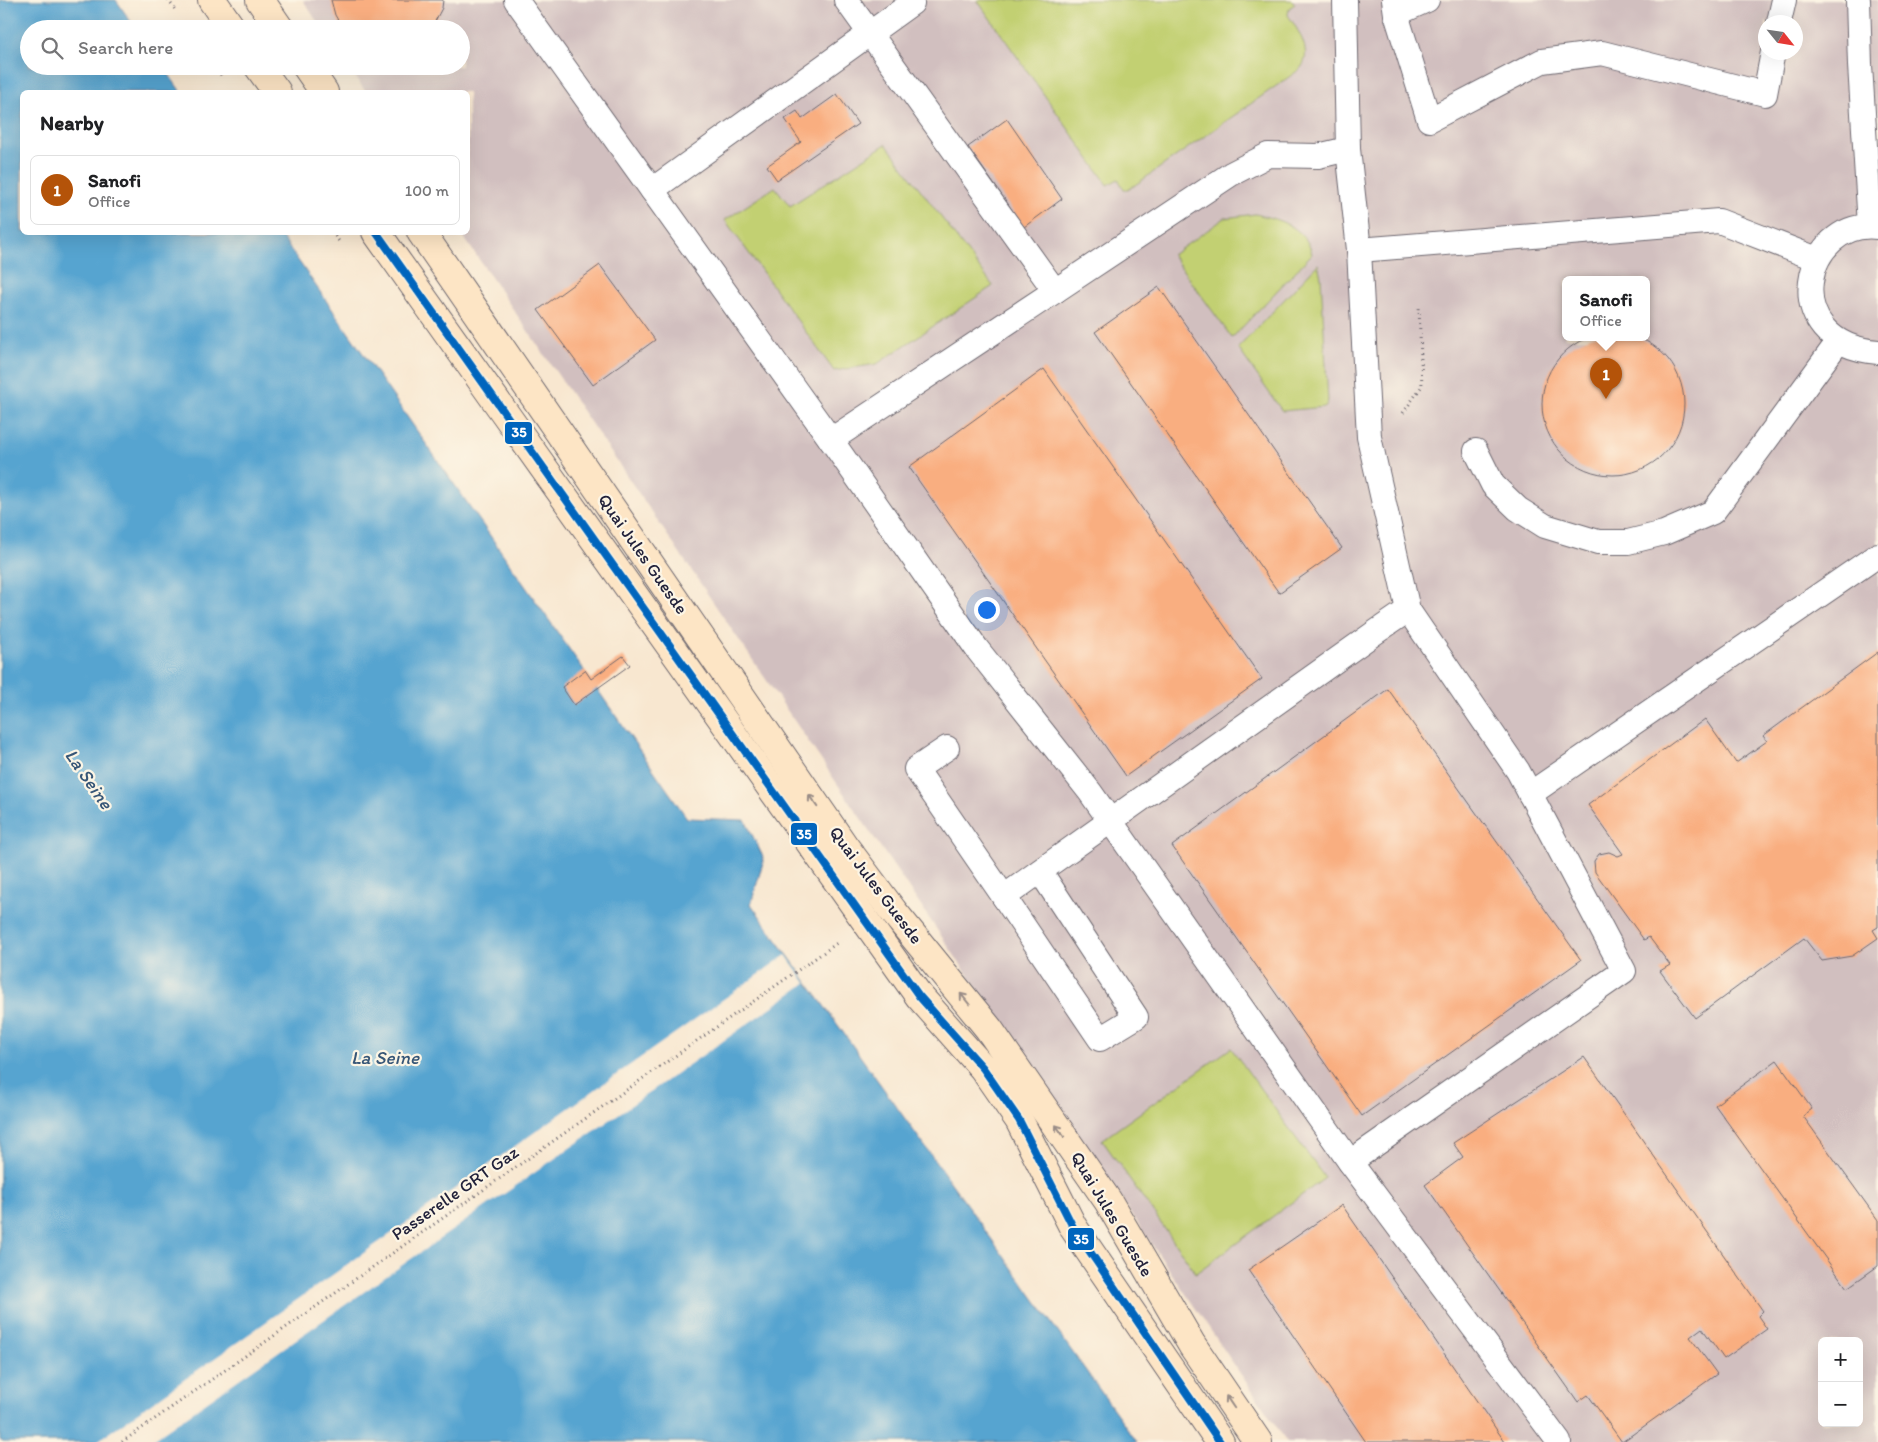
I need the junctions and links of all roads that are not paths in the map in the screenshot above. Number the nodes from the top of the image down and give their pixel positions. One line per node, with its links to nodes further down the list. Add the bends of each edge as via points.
1 (212, 0): 12 (main road)
2 (260, 0): 13 (main road)
3 (516, 0): 21 (lane)
4 (846, 0): 14 (lane)
5 (1345, 0): 20 (lane)
6 (1427, 0): 10 (lane)
7 (1784, 0): 11 (lane)
8 (1858, 0): 22 (lane, via 1860,65)
9 (912, 3): 14 (lane)
10 (1395, 7): 15 (lane, via 1429,120 1542,61 1602,54 1765,94)
11 (1781, 15)
12 (226, 20)
13 (274, 20)
14 (870, 33): 21 (lane); 27 (lane)
15 (1771, 60)
16 (265, 75): 18 (main road)
17 (312, 75): 19 (main road)
18 (276, 90)
19 (323, 90)
20 (1348, 149): 25 (lane); 27 (lane, via 1318,156 1268,155 1231,174)
21 (652, 190): 30 (lane)
22 (1874, 226): 26 (lane, via 1849,230 1830,242)
23 (378, 235): 40 (main road, Quai Jules Guesde, via 919,996 983,1068 1019,1120 1073,1227)
24 (423, 235): 41 (main road, Quai Jules Guesde, one-way to 24, via 1192,1345 1108,1201 1000,1045 845,847)
25 (1360, 250): 26 (lane, via 1719,222); 33 (lane, via 1369,437)
26 (1817, 259): 28 (lane, via 1811,276 1810,296 1824,330)
27 (1056, 291): 30 (lane)
28 (1838, 342): 29 (lane, via 1858,350); 31 (lane, via 1713,512 1664,534 1628,542 1598,542 1545,526 1518,509 1493,485)
29 (1878, 352)
30 (831, 440): 36 (lane, via 977,650)
31 (1476, 451)
32 (1878, 555): 35 (lane)
33 (1408, 610): 35 (lane); 36 (lane)
34 (947, 748): 38 (lane, via 916,770)
35 (1530, 794): 39 (lane, via 1624,971)
36 (1110, 822): 37 (lane); 39 (lane)
37 (1040, 871): 38 (lane); 38 (lane, via 1136,1017 1100,1039)
38 (1004, 897)
39 (1350, 1162): 42 (lane)
40 (1220, 1442)
41 (1258, 1442)
42 (1559, 1442)

